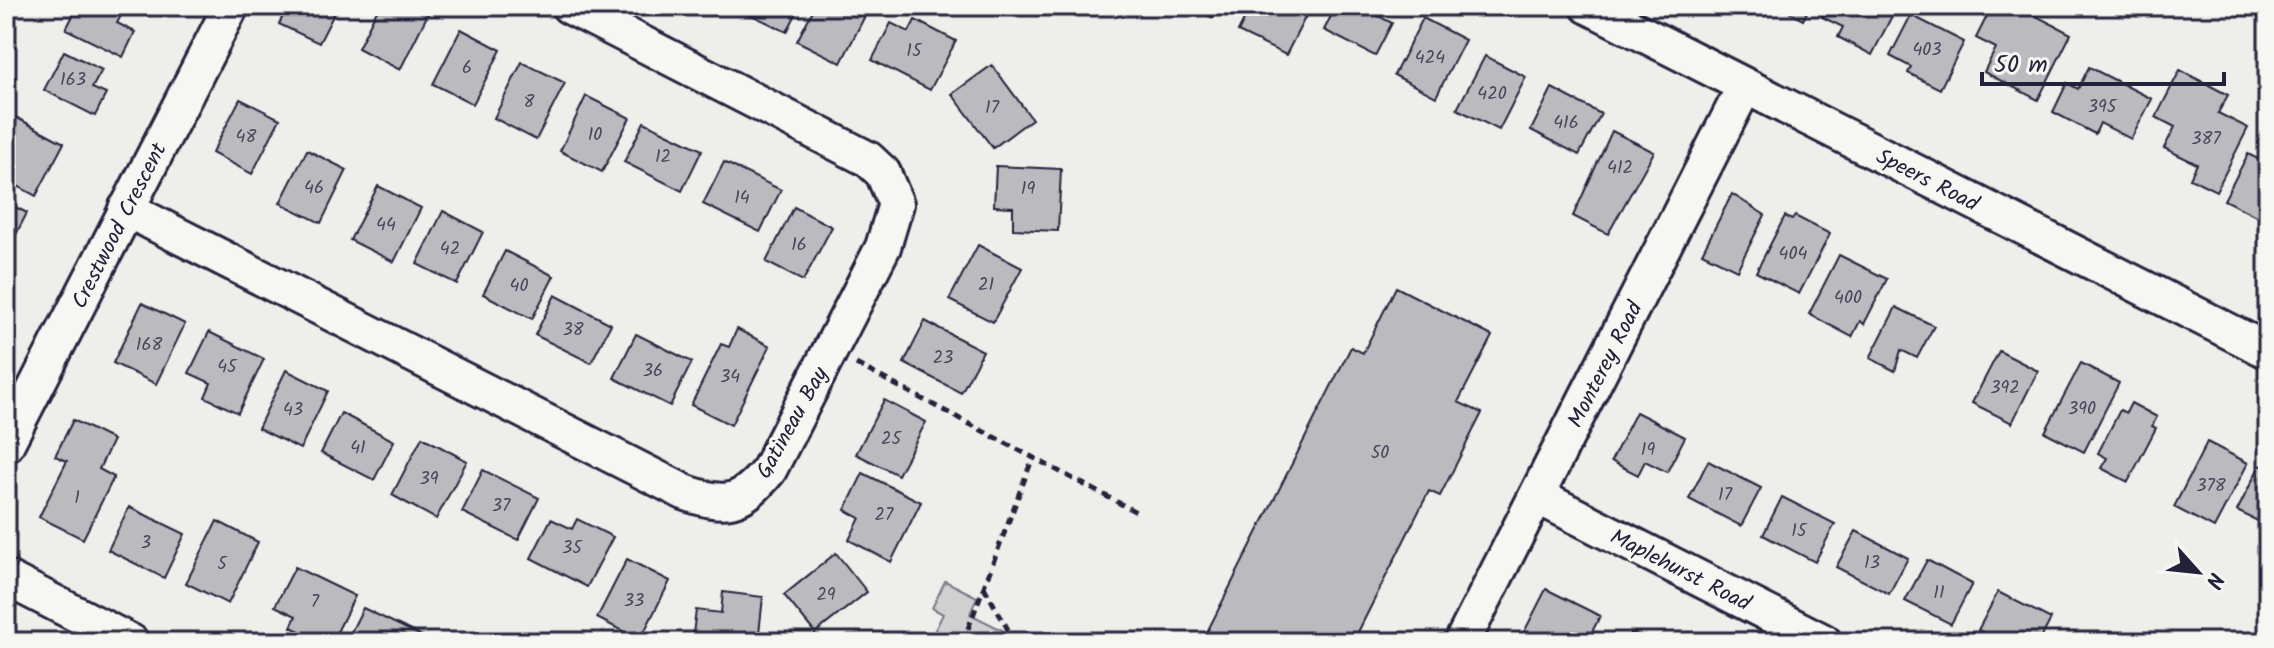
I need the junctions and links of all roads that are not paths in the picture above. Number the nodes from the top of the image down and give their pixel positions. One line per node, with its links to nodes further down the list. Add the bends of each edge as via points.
1 (231, 6): 5 (street, Crestwood Crescent)
2 (569, 6): 5 (street, Gatineau Bay, via 868,159 883,173 896,204 883,247 769,470 750,493 715,503 684,492)
3 (1588, 6): 4 (street, Speers Road)
4 (1745, 86): 6 (street, Speers Road); 8 (street, Monterey Road)
5 (126, 209): 7 (street, Crestwood Crescent)
6 (2268, 351)
7 (6, 445)
8 (1537, 496): 11 (street, Monterey Road); 12 (street, Maplehurst Road)
9 (6, 578): 10 (street)
10 (131, 642)
11 (1462, 642)
12 (1824, 642)

